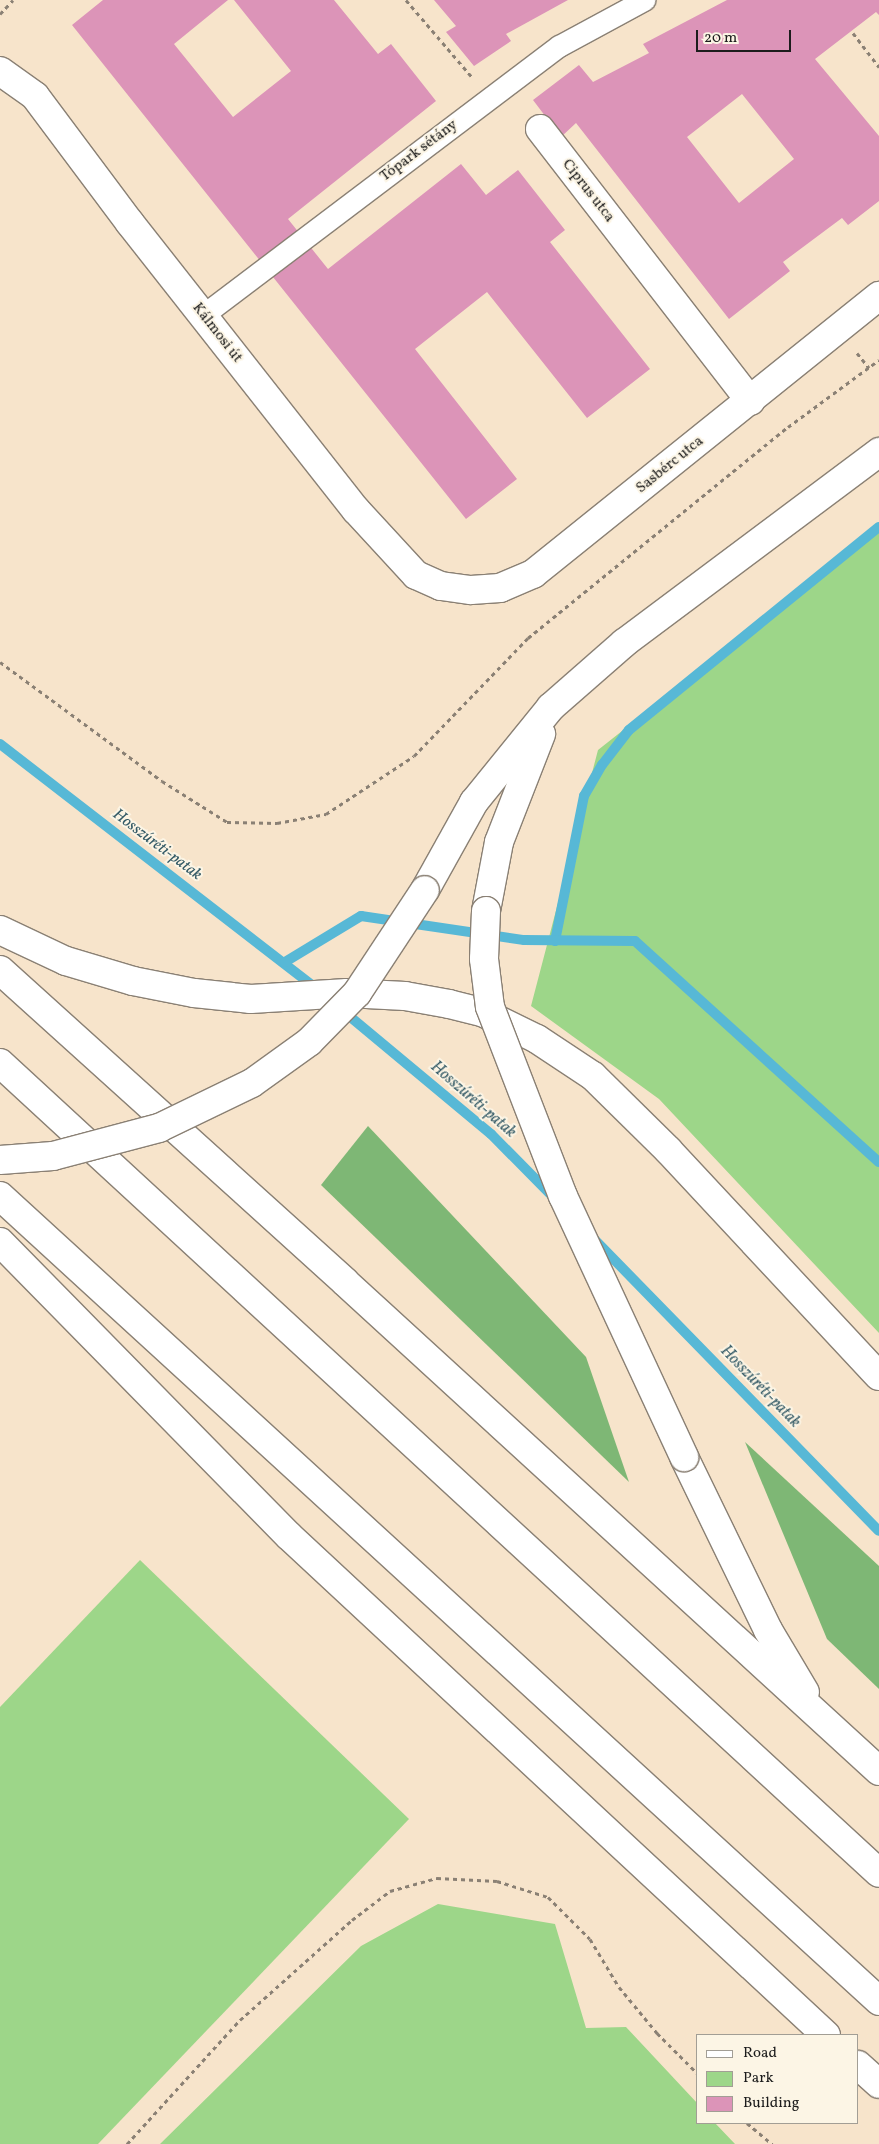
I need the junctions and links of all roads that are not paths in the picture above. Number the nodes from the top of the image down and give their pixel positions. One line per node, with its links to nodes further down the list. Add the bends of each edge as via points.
1 (644, 0): 5 (street, Tópark sétány, via 559,46)
2 (0, 70): 5 (main road, Kálmosi út, via 35,96 130,224)
3 (540, 129): 6 (main road, Ciprus utca)
4 (879, 296): 6 (main road, Sasbérc utca)
5 (203, 315): 8 (main road, Kálmosi út, via 356,510 416,575)
6 (750, 401): 8 (main road, Sasbérc utca, via 533,574 500,588 471,590)
7 (879, 452): 9 (main road, via 624,643)
8 (441, 586)
9 (551, 707): 13 (main road, bridge, via 474,802 425,890 357,993 309,1042 252,1083 159,1128 53,1156); 17 (main road, bridge, via 499,842 486,911 484,959 490,1007 563,1196 684,1457 768,1630)
10 (0, 930): 16 (main road, via 66,961 133,981 194,993 252,999 347,993 405,996 484,1013 537,1039 593,1076 668,1150)
11 (0, 970): 17 (main road)
12 (0, 1063): 19 (main road)
13 (0, 1160)
14 (0, 1196): 20 (main road)
15 (0, 1242): 21 (main road, via 289,1536)
16 (879, 1376)
17 (820, 1717): 18 (main road)
18 (879, 1771)
19 (879, 1873)
20 (879, 2001)
21 (825, 2034)
22 (859, 2066): 23 (main road)
23 (879, 2084)

